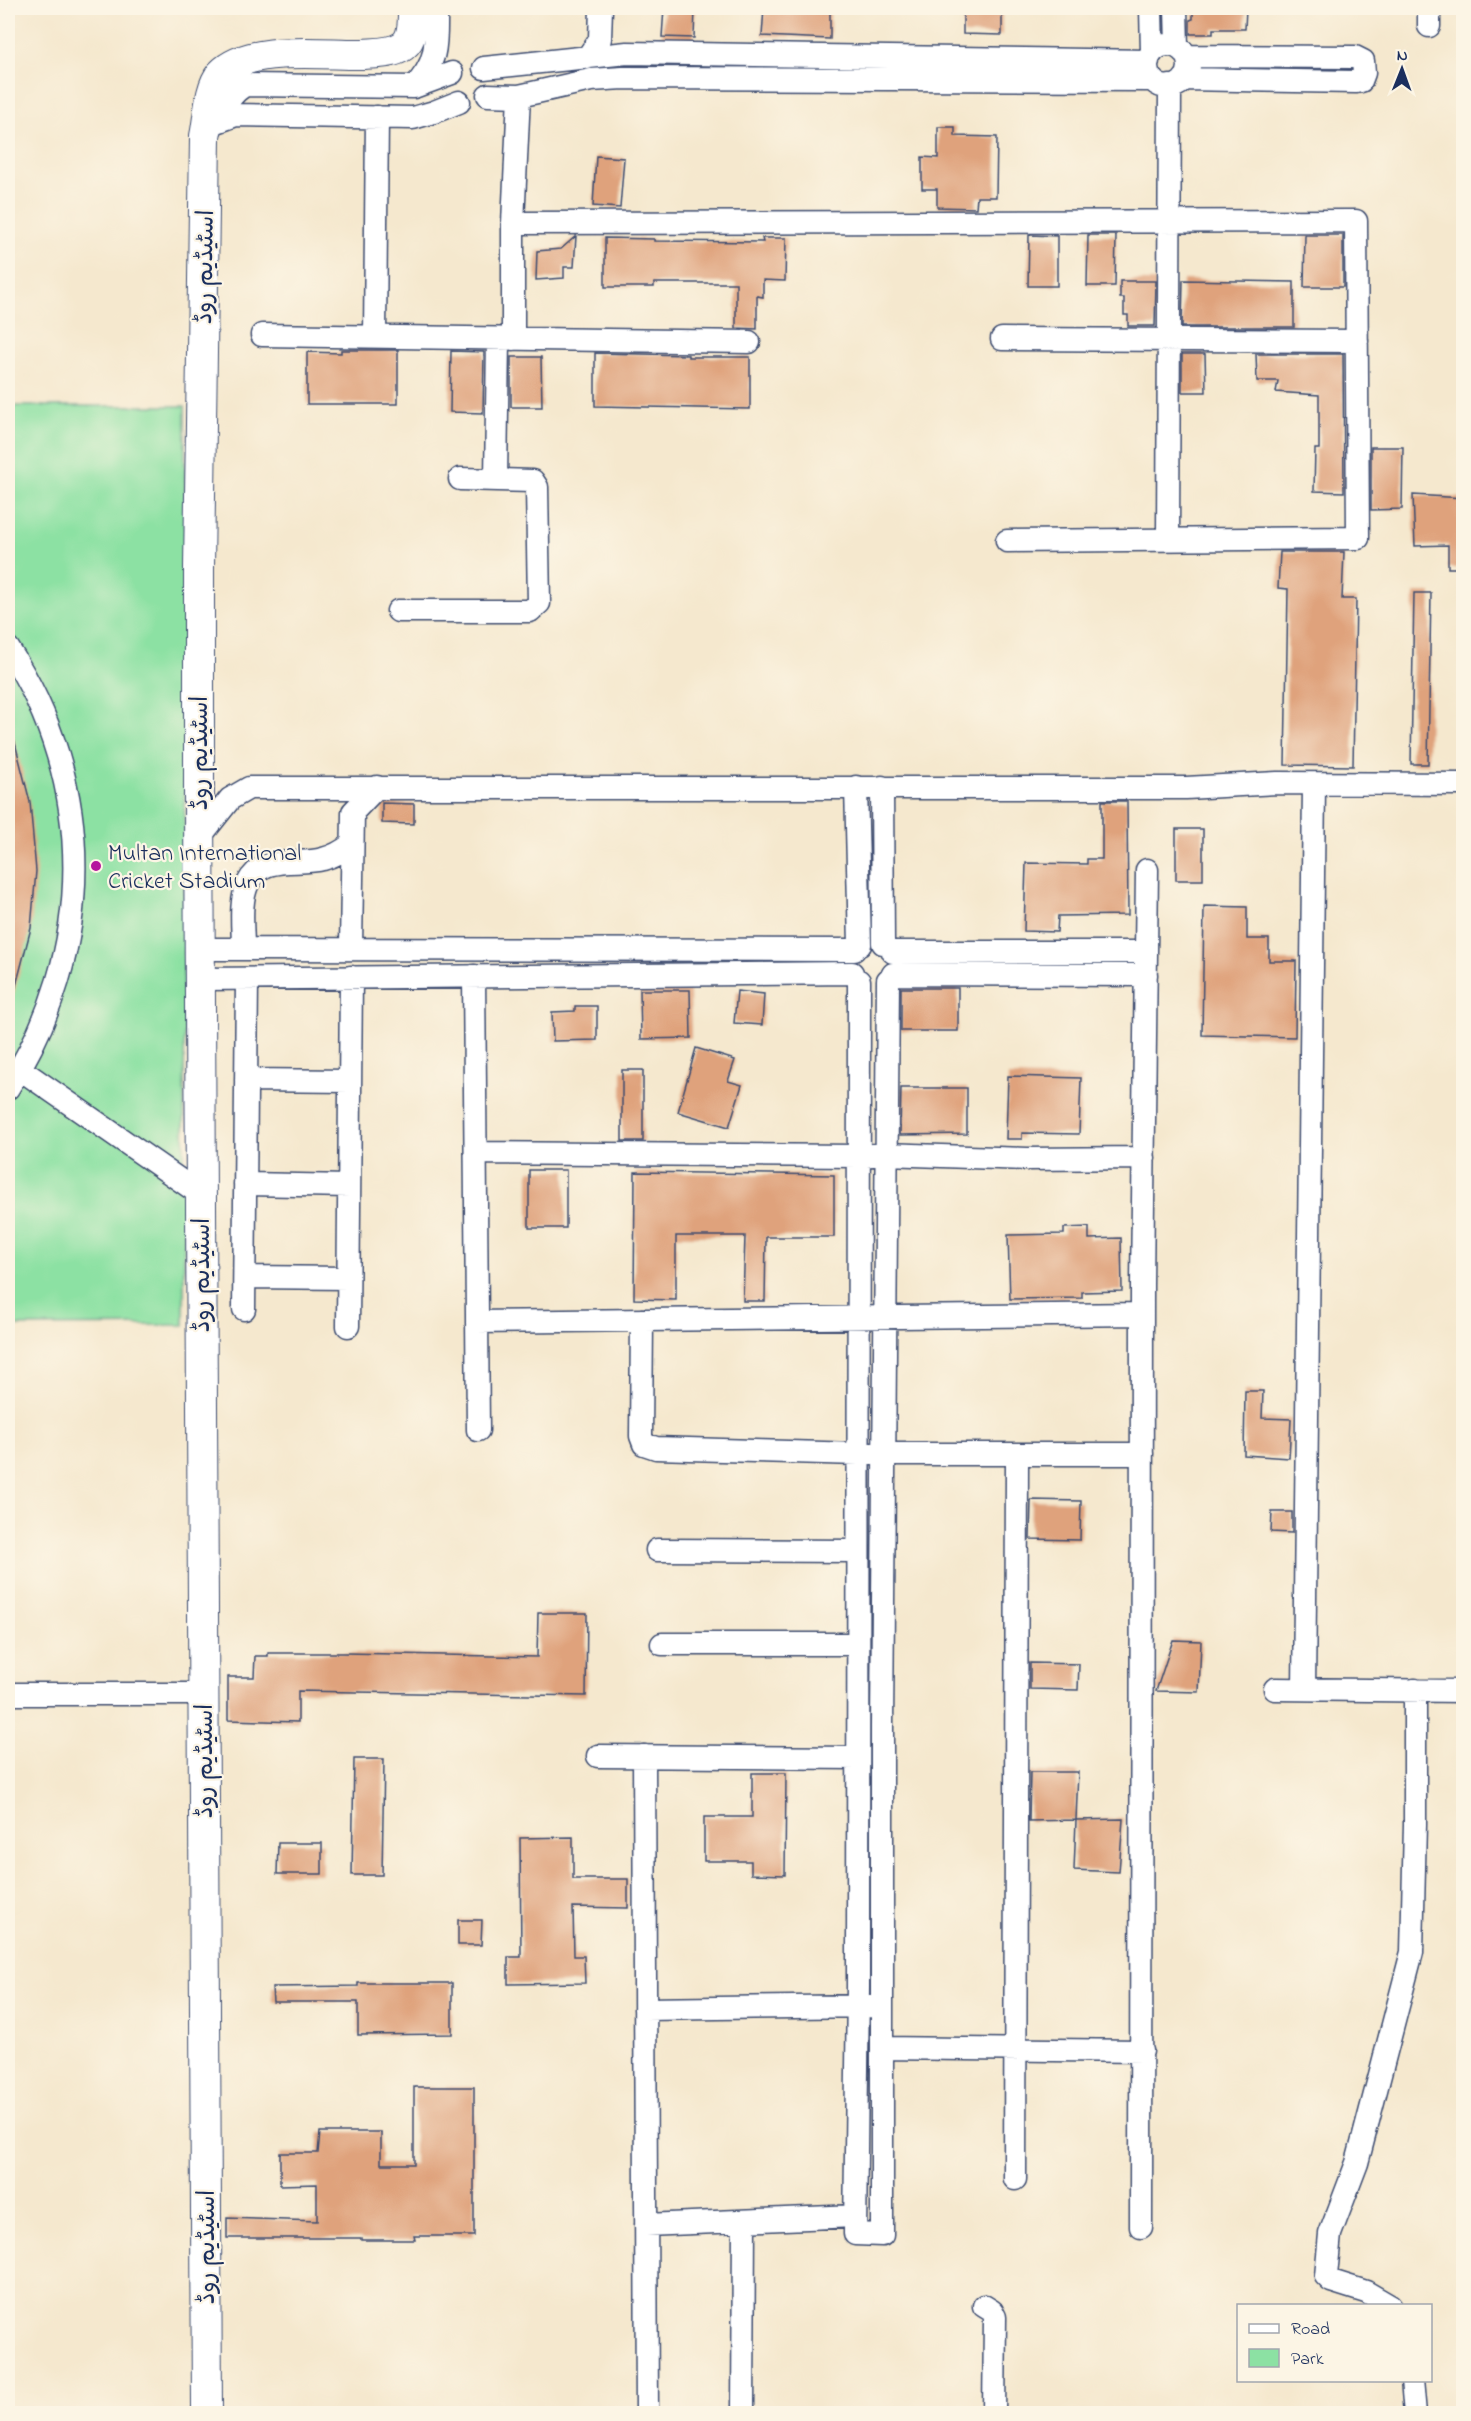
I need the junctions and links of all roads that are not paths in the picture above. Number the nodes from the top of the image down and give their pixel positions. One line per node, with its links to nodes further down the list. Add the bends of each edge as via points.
1 (413, 8): 16 (main road, اسٹیڈیم روڈ, via 410,35 404,45 393,50 273,54 230,67 219,76 213,94)
2 (436, 8): 11 (street, via 435,53 427,73)
3 (601, 8): 7 (street, via 600,39)
4 (1150, 8): 9 (street)
5 (1176, 8): 6 (street)
6 (1181, 52): 9 (street, via 1189,66); 9 (street, via 1163,46); 9 (street, via 1356,57 1363,62 1364,73 1363,79 1356,82)
7 (587, 58): 8 (street); 9 (street, via 627,53)
8 (484, 68): 10 (street, via 465,62); 12 (street, via 492,86)
9 (1161, 72): 13 (street, via 623,78 591,80); 17 (street)
10 (452, 73): 11 (street); 14 (street, via 448,82 451,95)
11 (414, 87): 16 (street, via 246,85 233,95)
12 (488, 95): 13 (street); 14 (street, via 474,105)
13 (519, 96): 18 (street)
14 (459, 102): 15 (street, via 413,118)
15 (378, 117): 16 (street, via 236,115); 20 (street)
16 (211, 129): 37 (main road, اسٹیڈیم روڈ, via 199,569)
17 (1169, 222): 18 (street); 23 (street); 24 (street, via 1356,221)
18 (513, 223): 21 (street)
19 (262, 335): 20 (street)
20 (375, 336): 21 (street)
21 (505, 339): 25 (street); 27 (street)
22 (1002, 339): 23 (street)
23 (1169, 340): 24 (street); 28 (street)
24 (1357, 341): 28 (street, via 1358,538)
25 (749, 342)
26 (460, 479): 27 (street)
27 (496, 479): 30 (street, via 534,481 537,487 539,603 530,611)
28 (1168, 539): 29 (street)
29 (1006, 541)
30 (398, 611)
31 (8, 648): 52 (street, via 32,690 55,746 70,805 75,866 65,957 46,1015)
32 (1464, 784): 33 (street)
33 (1314, 785): 36 (street); 81 (street)
34 (377, 787): 35 (street); 37 (street, via 249,788 230,799); 38 (street, via 353,812)
35 (856, 787): 36 (street); 40 (street)
36 (882, 787): 45 (street)
37 (199, 838): 43 (main road, اسٹیڈیم روڈ)
38 (352, 844): 41 (street, via 321,860 276,862 257,872 248,883 243,903); 42 (street)
39 (1147, 870): 44 (street)
40 (857, 947): 42 (street); 45 (street, via 872,941); 49 (street, via 850,961)
41 (243, 948): 42 (street); 43 (street)
42 (351, 948)
43 (201, 949): 51 (main road, اسٹیڈیم روڈ)
44 (1146, 952): 45 (street); 46 (street)
45 (889, 963): 46 (street); 49 (street, via 876,986); 56 (street)
46 (1146, 975): 58 (street)
47 (474, 976): 48 (street); 49 (street); 55 (street)
48 (351, 977): 50 (street); 54 (street)
49 (855, 977): 57 (street)
50 (247, 978): 51 (street); 53 (street)
51 (201, 979): 61 (main road, اسٹیڈیم روڈ)
52 (14, 1079): 61 (street)
53 (246, 1080): 54 (street); 59 (street)
54 (350, 1082): 60 (street)
55 (476, 1153): 57 (street); 69 (street)
56 (886, 1154): 57 (street); 58 (street); 66 (street)
57 (859, 1156): 67 (street)
58 (1144, 1158): 65 (street)
59 (245, 1184): 60 (street); 62 (street)
60 (349, 1186): 63 (street)
61 (201, 1194): 85 (main road, اسٹیڈیم روڈ)
62 (245, 1277): 63 (street); 64 (street)
63 (348, 1278): 70 (street)
64 (244, 1309)
65 (1143, 1314): 66 (street); 75 (street)
66 (885, 1315): 67 (street); 72 (street)
67 (858, 1318): 68 (street); 73 (street)
68 (642, 1320): 69 (street); 73 (street, via 644,1444 656,1448)
69 (477, 1322): 71 (street)
70 (348, 1326)
71 (478, 1430)
72 (884, 1453): 73 (street); 74 (street); 89 (street)
73 (858, 1454): 77 (street)
74 (1017, 1454): 75 (street); 93 (street)
75 (1142, 1454): 94 (street)
76 (657, 1550): 77 (street)
77 (858, 1551): 79 (street)
78 (662, 1644): 79 (street)
79 (858, 1644): 88 (street)
80 (1275, 1689): 81 (street)
81 (1304, 1689): 82 (street)
82 (1415, 1690): 83 (street); 100 (street, via 1412,1952 1357,2163 1330,2234 1326,2277)
83 (1464, 1691)
84 (8, 1694): 85 (street)
85 (204, 1694): 104 (main road, اسٹیڈیم روڈ)
86 (598, 1756): 87 (street)
87 (644, 1756): 88 (street); 91 (street)
88 (858, 1758): 90 (street)
89 (882, 2005): 90 (street); 92 (street)
90 (858, 2007): 91 (street); 96 (street)
91 (645, 2009): 98 (street)
92 (882, 2048): 93 (street); 96 (street, via 882,2235 855,2234)
93 (1017, 2049): 94 (street); 95 (street)
94 (1142, 2051): 99 (street)
95 (1015, 2179)
96 (855, 2216): 97 (street)
97 (744, 2221): 98 (street); 106 (street)
98 (646, 2225): 105 (street)
99 (1141, 2227)
100 (1387, 2304)
101 (984, 2306): 107 (street, via 995,2317)
102 (1010, 2312): 108 (street)
103 (1412, 2382): 109 (street)
104 (207, 2414)
105 (647, 2414)
106 (743, 2414)
107 (994, 2414)
108 (1009, 2414)
109 (1415, 2414)

